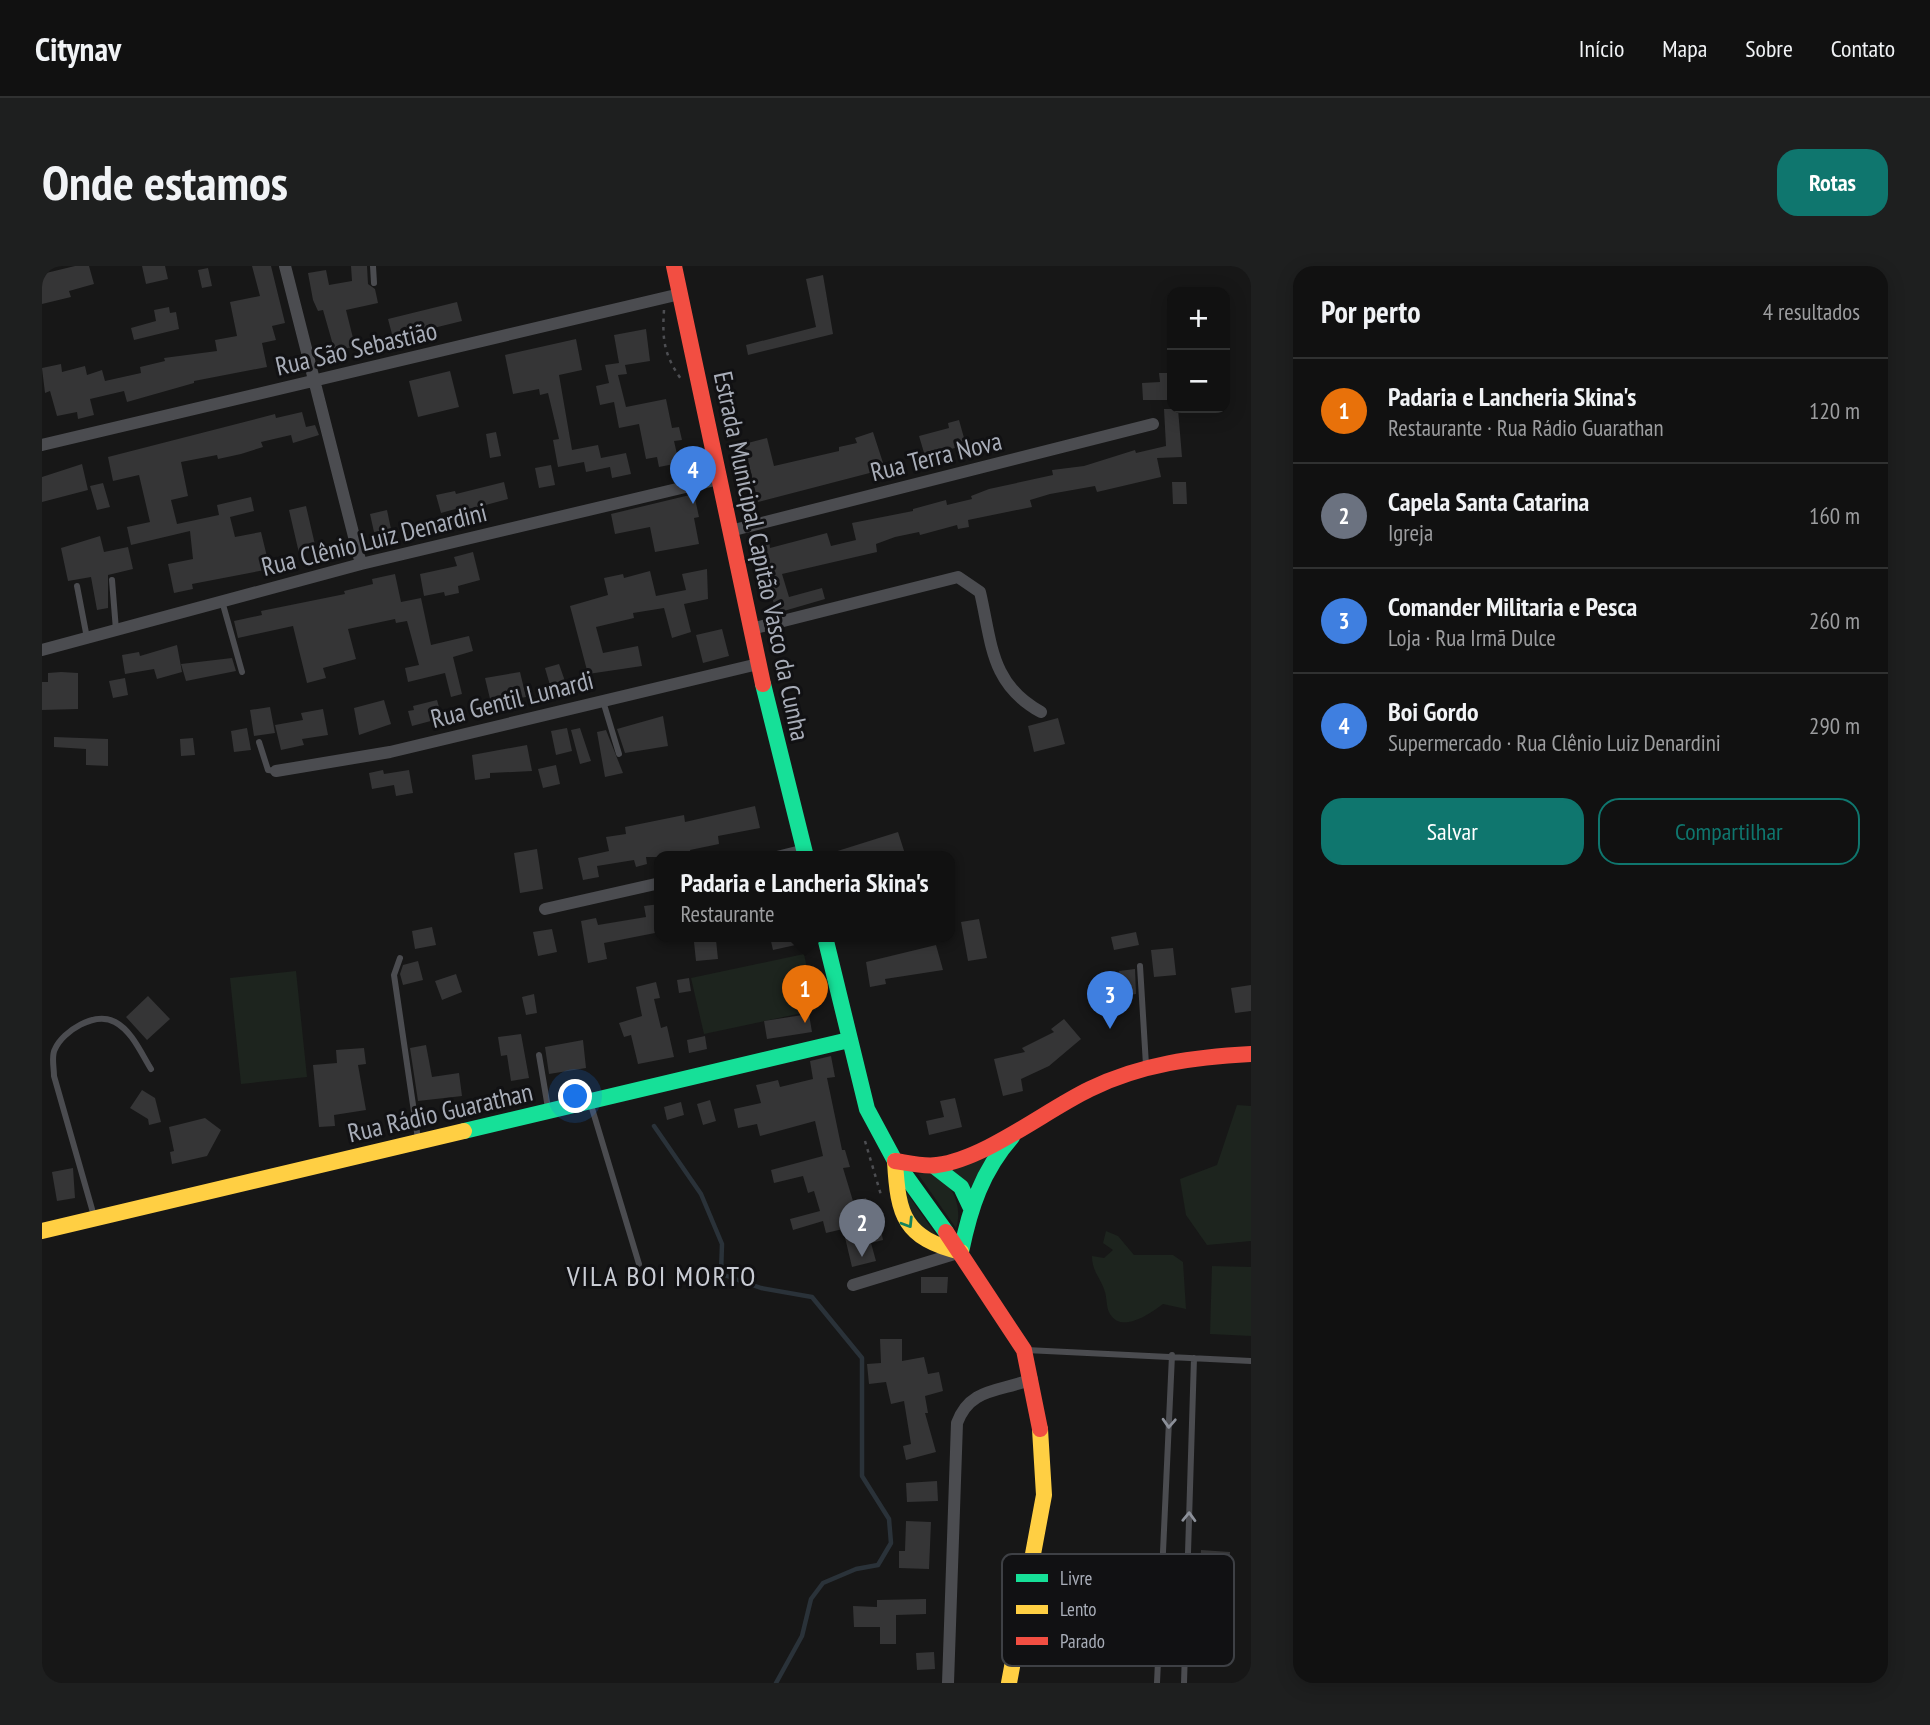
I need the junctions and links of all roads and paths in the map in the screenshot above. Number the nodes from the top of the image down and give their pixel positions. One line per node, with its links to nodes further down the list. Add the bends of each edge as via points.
1 (285, 266): 6 (street)
2 (373, 266): 4 (lane)
3 (674, 266): 5 (street, Estrada Municipal Capitão Vasco da Cunha)
4 (374, 283)
5 (680, 294): 6 (street, Rua São Sebastião); 10 (street, Estrada Municipal Capitão Vasco da Cunha)
6 (315, 382): 9 (street, Rua São Sebastião); 12 (street)
7 (1153, 424): 11 (street, Rua Terra Nova)
8 (42, 429): 9 (street)
9 (44, 444)
10 (719, 479): 11 (street, Estrada Municipal Capitão Vasco da Cunha); 12 (street, Rua Clênio Luiz Denardini)
11 (730, 531): 16 (street, Estrada Municipal Capitão Vasco da Cunha)
12 (361, 564): 15 (street, Rua Clênio Luiz Denardini)
13 (112, 580): 17 (lane)
14 (77, 586): 18 (lane)
15 (222, 601): 17 (street, Rua Clênio Luiz Denardini); 21 (lane)
16 (751, 629): 20 (street, Estrada Municipal Capitão Vasco da Cunha); 23 (street, via 958,577 980,592 1000,675 1011,691)
17 (116, 630): 18 (street, Rua Clênio Luiz Denardini)
18 (87, 638): 19 (street, Rua Clênio Luiz Denardini)
19 (42, 650)
20 (758, 664): 22 (street, Rua Gentil Lunardi); 27 (street, Estrada Municipal Capitão Vasco da Cunha)
21 (242, 672)
22 (603, 701): 25 (lane); 26 (street, Rua Gentil Lunardi, via 390,752)
23 (1041, 712)
24 (258, 742): 26 (lane, via 268,770)
25 (619, 754)
26 (276, 771)
27 (805, 851)
28 (654, 884): 29 (street)
29 (545, 909)
30 (826, 942): 33 (street)
31 (400, 958): 42 (lane, via 394,975)
32 (1140, 966): 36 (lane)
33 (849, 1040): 38 (street, Rua Rádio Guarathan); 43 (street, via 867,1109)
34 (1251, 1054): 36 (street)
35 (539, 1055): 39 (lane)
36 (1147, 1066): 40 (street, via 1090,1088)
37 (151, 1069): 47 (lane, via 127,1031 112,1020 94,1020 75,1028 62,1036 53,1052 54,1076)
38 (590, 1102): 39 (street, Rua Rádio Guarathan); 50 (lane)
39 (548, 1112): 42 (street, Rua Rádio Guarathan)
40 (1017, 1132): 44 (street); 46 (street, via 998,1152)
41 (863, 1136): 45 (path)
42 (419, 1143): 47 (street, Rua Rádio Guarathan)
43 (895, 1161): 44 (street); 49 (street); 49 (street, one-way to 49, via 896,1196 905,1221 924,1243)
44 (934, 1166): 46 (street, via 961,1187)
45 (881, 1199)
46 (970, 1206): 49 (street)
47 (95, 1220): 48 (street, Rua Rádio Guarathan)
48 (42, 1231)
49 (961, 1252): 51 (street); 52 (street)
50 (639, 1264)
51 (853, 1285)
52 (1024, 1350): 53 (lane); 56 (street)
53 (1172, 1355): 54 (lane); 58 (lane, one-way to 58)
54 (1194, 1358): 55 (lane); 59 (lane, one-way to 54)
55 (1251, 1361)
56 (1031, 1379): 57 (street, via 1042,1440 1044,1495); 60 (street, via 976,1398 963,1406 957,1423)
57 (1033, 1554)
58 (1163, 1554)
59 (1188, 1554)
60 (948, 1683)

